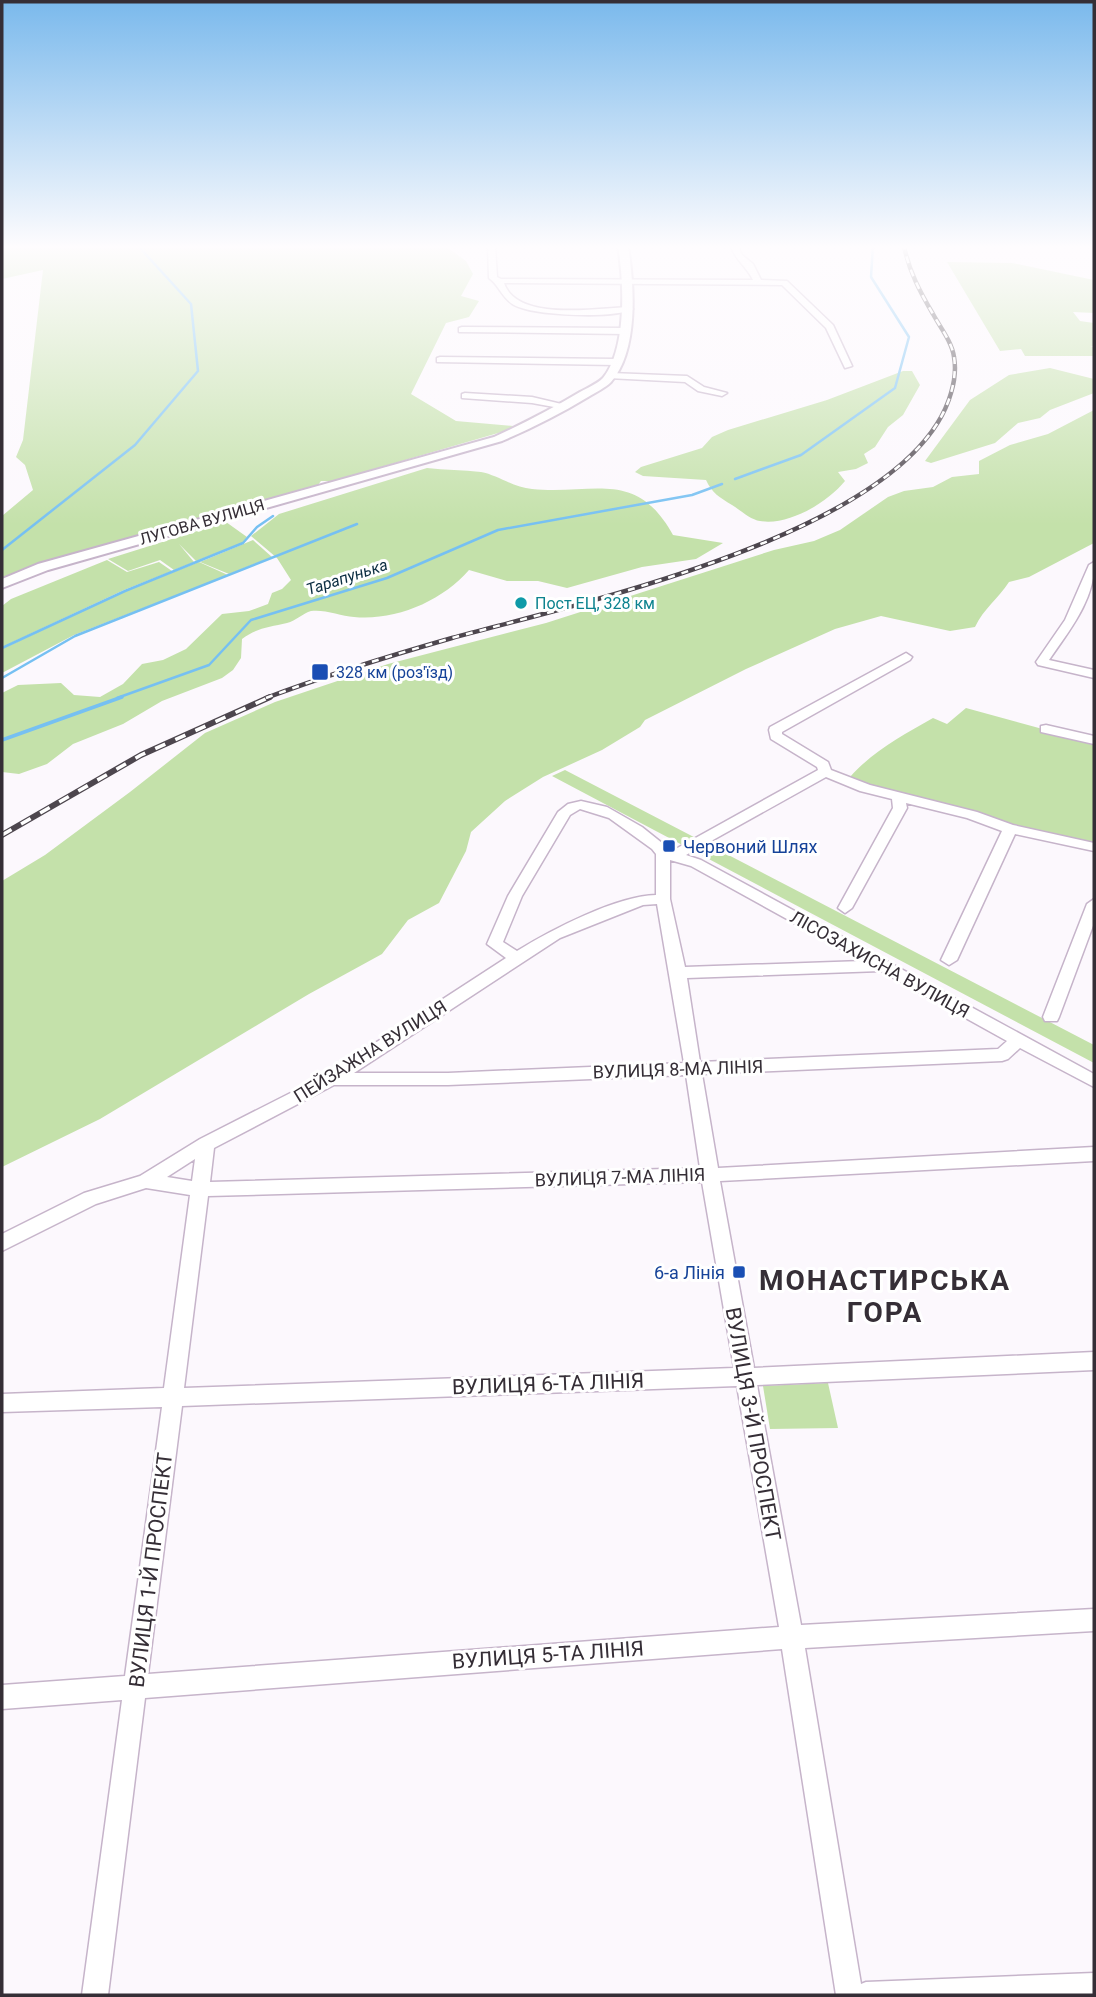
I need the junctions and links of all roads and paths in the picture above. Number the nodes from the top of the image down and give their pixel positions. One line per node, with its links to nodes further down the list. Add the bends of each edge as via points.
1 (623, 339): 4 (street)
2 (836, 339): 5 (street)
3 (440, 360): 4 (street)
4 (616, 362): 6 (street)
5 (848, 366)
6 (611, 376): 7 (street, via 687,379 701,389); 9 (street, ЛУГОВА ВУЛИЦЯ)
7 (722, 393)
8 (465, 396): 9 (street)
9 (565, 407): 11 (street, ЛУГОВА ВУЛИЦЯ, via 498,439 43,567)
10 (1094, 565): 13 (street, via 1071,620 1042,662)
11 (2, 584)
12 (906, 657): 16 (street, via 775,730 776,736)
13 (1094, 674)
14 (1046, 729): 15 (street)
15 (1094, 740)
16 (824, 769): 17 (street); 20 (street)
17 (899, 797): 18 (street); 23 (street, via 900,808)
18 (1010, 829): 19 (street); 25 (street)
19 (1094, 847)
20 (670, 854): 21 (street, ВУЛИЦЯ 3-Й ПРОСПЕКТ); 24 (street, ЛІСОЗАХИСНА ВУЛИЦЯ, via 596,808 579,804 565,812 496,930 495,944); 26 (street, ЛІСОЗАХИСНА ВУЛИЦЯ, via 696,863)
21 (663, 899): 24 (street, ПЕЙЗАЖНА ВУЛИЦЯ, via 641,900 555,934); 27 (street, ВУЛИЦЯ 3-Й ПРОСПЕКТ)
22 (1094, 904): 28 (street)
23 (845, 908)
24 (517, 958): 31 (street, ПЕЙЗАЖНА ВУЛИЦЯ)
25 (948, 960)
26 (884, 966): 27 (street); 29 (street, ЛІСОЗАХИСНА ВУЛИЦЯ)
27 (678, 973): 30 (street, ВУЛИЦЯ 3-Й ПРОСПЕКТ)
28 (1051, 1017)
29 (1018, 1040): 30 (street, ВУЛИЦЯ 8-МА ЛІНІЯ, via 1002,1055); 32 (street, ЛІСОЗАХИСНА ВУЛИЦЯ)
30 (693, 1068): 31 (street, ВУЛИЦЯ 8-МА ЛІНІЯ, via 448,1079); 35 (street, ВУЛИЦЯ 3-Й ПРОСПЕКТ)
31 (331, 1079): 33 (street, ПЕЙЗАЖНА ВУЛИЦЯ)
32 (1094, 1081)
33 (206, 1144): 36 (street, ПЕЙЗАЖНА ВУЛИЦЯ); 37 (street, ВУЛИЦЯ 1-Й ПРОСПЕКТ)
34 (1094, 1154): 35 (street, ВУЛИЦЯ 7-МА ЛІНІЯ)
35 (710, 1175): 37 (street, ВУЛИЦЯ 7-МА ЛІНІЯ); 40 (street, ВУЛИЦЯ 3-Й ПРОСПЕКТ)
36 (146, 1181): 37 (street, ВУЛИЦЯ 7-МА ЛІНІЯ); 38 (street, ПЕЙЗАЖНА ВУЛИЦЯ, via 90,1198)
37 (200, 1189): 41 (street, ВУЛИЦЯ 1-Й ПРОСПЕКТ)
38 (2, 1243)
39 (1094, 1361): 40 (street, ВУЛИЦЯ 6-ТА ЛІНІЯ)
40 (744, 1377): 41 (street, ВУЛИЦЯ 6-ТА ЛІНІЯ); 44 (street, ВУЛИЦЯ 3-Й ПРОСПЕКТ)
41 (173, 1397): 42 (street, ВУЛИЦЯ 6-ТА ЛІНІЯ); 45 (street, ВУЛИЦЯ 1-Й ПРОСПЕКТ)
42 (2, 1403)
43 (1094, 1620): 44 (street, ВУЛИЦЯ 5-ТА ЛІНІЯ)
44 (792, 1637): 45 (street, ВУЛИЦЯ 5-ТА ЛІНІЯ); 49 (street, ВУЛИЦЯ 3-Й ПРОСПЕКТ)
45 (135, 1687): 46 (street, ВУЛИЦЯ 5-ТА ЛІНІЯ); 48 (street, ВУЛИЦЯ 1-Й ПРОСПЕКТ)
46 (2, 1697)
47 (1094, 1986): 50 (street)
48 (95, 1995)
49 (849, 1995)
50 (866, 1995)

